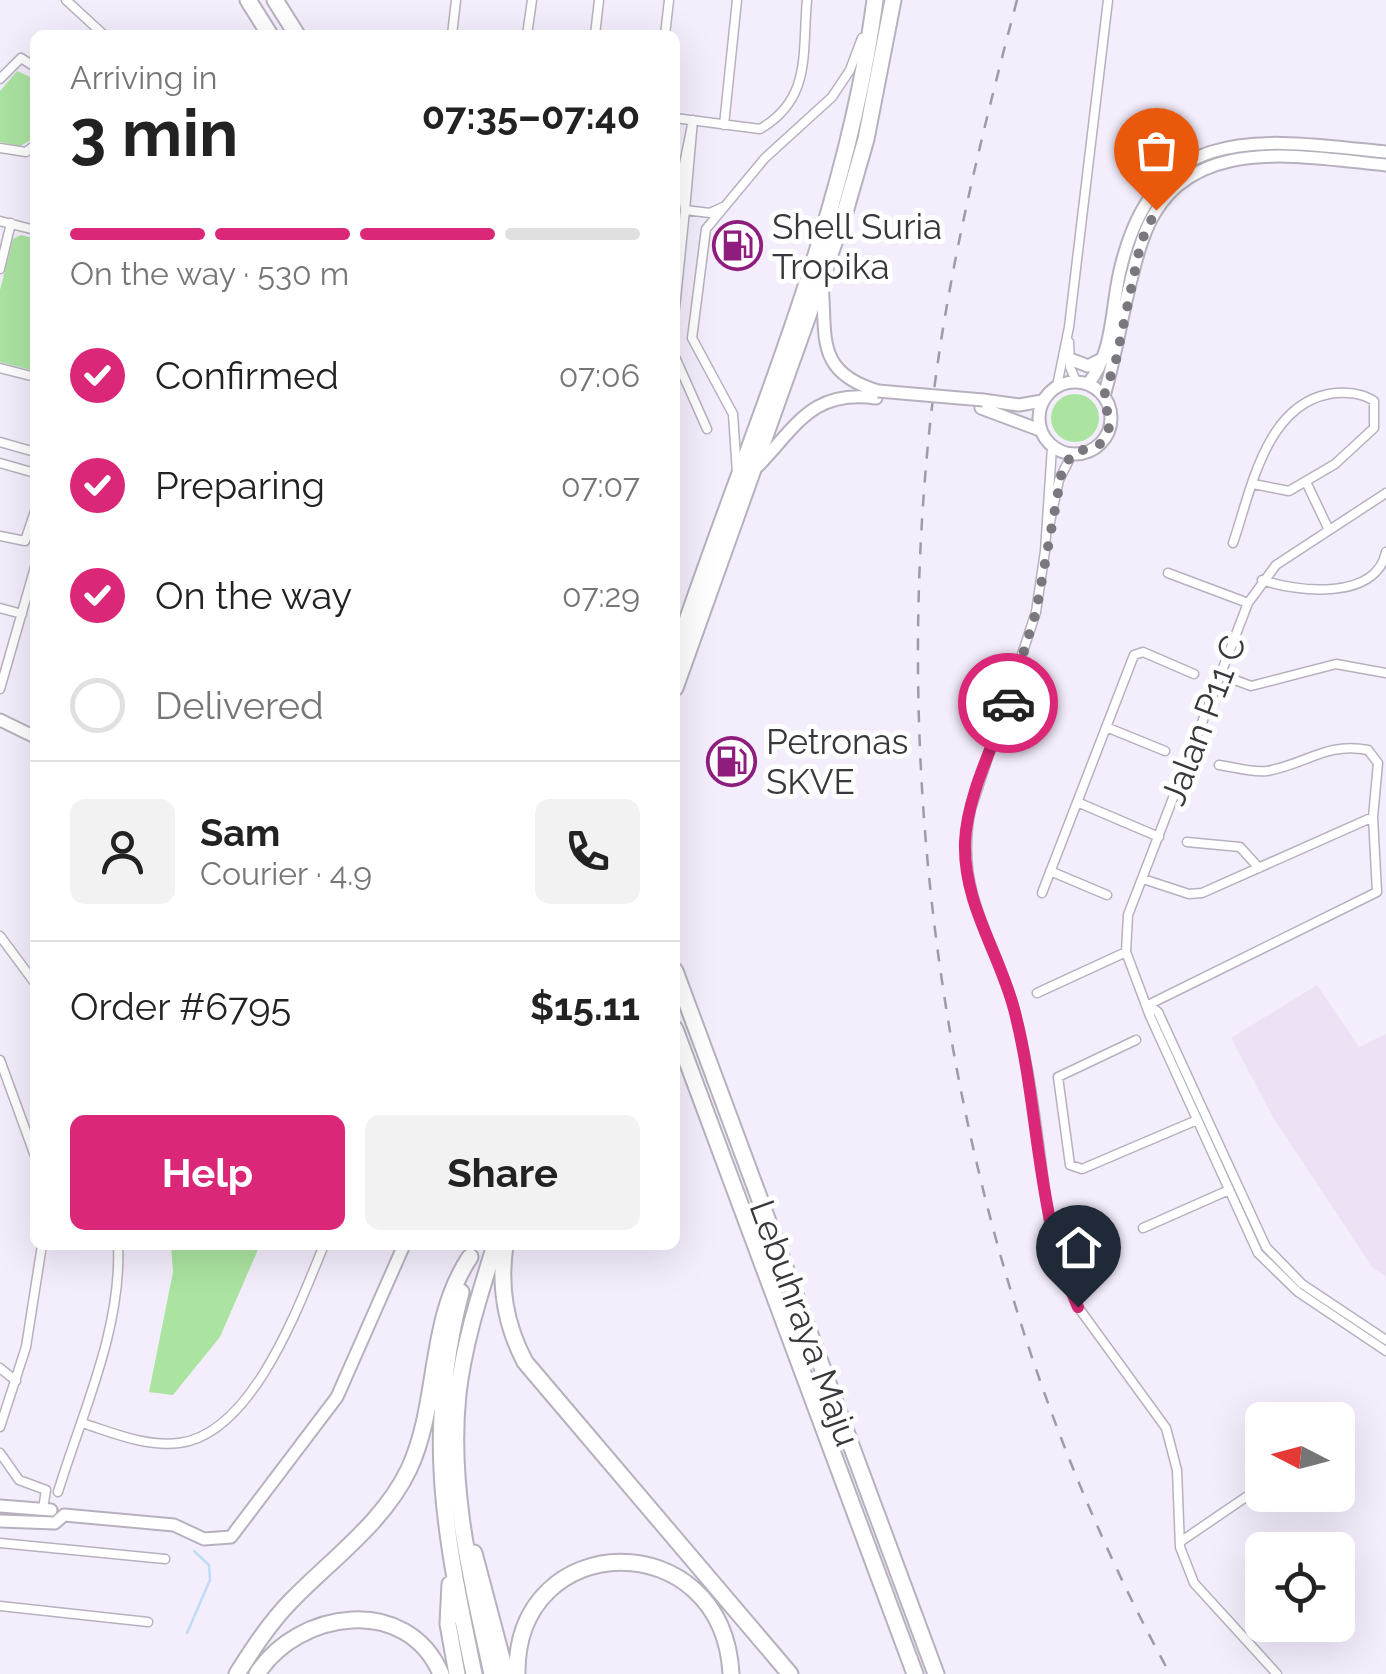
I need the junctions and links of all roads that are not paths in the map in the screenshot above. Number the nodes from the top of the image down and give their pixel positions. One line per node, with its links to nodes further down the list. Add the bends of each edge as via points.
1 (66, 0): 14 (street)
2 (248, 0): 15 (highway)
3 (275, 0): 16 (highway)
4 (456, 0): 17 (street)
5 (532, 0): 18 (street)
6 (599, 0): 19 (street)
7 (669, 0): 20 (street)
8 (737, 0): 25 (street)
9 (808, 0): 25 (street, via 796,99 760,129)
10 (875, 0): 13 (highway)
11 (893, 0): 39 (highway, via 866,139)
12 (1108, 0): 41 (street)
13 (872, 21): 30 (street, via 832,97 765,158); 64 (highway, via 830,208)
14 (99, 30)
15 (267, 30)
16 (294, 30)
17 (453, 30)
18 (529, 30)
19 (596, 30)
20 (666, 30)
21 (30, 64): 22 (street, via 21,58)
22 (0, 78)
23 (680, 119): 24 (street)
24 (693, 120): 25 (street); 31 (street, via 681,179)
25 (724, 125)
26 (0, 148): 27 (street)
27 (30, 148)
28 (1386, 152): 42 (main road, via 1236,144 1202,153 1171,172 1145,203 1129,238)
29 (1386, 165): 50 (main road, via 1238,158 1207,165 1179,183 1141,242)
30 (727, 205): 31 (street); 35 (street)
31 (685, 215): 35 (street); 36 (street)
32 (0, 220): 33 (street)
33 (11, 224): 34 (street); 37 (street)
34 (30, 229)
35 (706, 230): 40 (street)
36 (680, 261)
37 (0, 269)
38 (680, 279): 40 (street)
39 (822, 279): 49 (main road, via 827,353 852,381); 62 (highway)
40 (699, 281): 64 (street, via 692,338 732,414)
41 (1068, 327): 43 (street); 48 (street)
42 (1104, 358): 43 (main road, via 1088,366); 47 (main road)
43 (1070, 360): 47 (street)
44 (0, 368): 46 (street)
45 (680, 368): 55 (street)
46 (30, 376)
47 (1082, 383): 48 (main road); 50 (main road)
48 (1057, 386): 52 (main road)
49 (877, 394): 54 (main road, bridge); 62 (main road, via 814,408)
50 (1104, 396): 60 (main road, via 1111,416 1106,436 1092,450)
51 (1386, 399): 53 (street)
52 (1042, 402): 54 (main road); 56 (main road)
53 (1374, 402): 65 (street, via 1334,392 1306,402 1274,432); 66 (street, via 1368,437)
54 (982, 404): 56 (main road)
55 (707, 429)
56 (1040, 430): 58 (main road)
57 (0, 442): 59 (street)
58 (1052, 446): 60 (main road); 71 (street)
59 (30, 451)
60 (1072, 454): 71 (street)
61 (0, 464): 63 (street)
62 (758, 466): 85 (highway)
63 (30, 472)
64 (737, 474): 81 (highway)
65 (1253, 484): 66 (street, via 1280,492); 72 (street)
66 (1307, 484): 69 (street)
67 (1386, 492): 69 (street, Jalan P11 C)
68 (30, 526): 70 (street, via 25,541)
69 (1328, 530): 75 (street, Jalan P11 C)
70 (0, 536)
71 (1047, 536): 134 (street, via 1030,630 971,808 966,873 1013,1006 1061,1270 1078,1307 1166,1428 1177,1470)
72 (1233, 543)
73 (1386, 552): 75 (street, via 1374,576 1352,585 1298,590)
74 (1168, 573): 77 (street)
75 (1262, 580): 77 (street, Jalan P11 C)
76 (30, 585): 79 (street)
77 (1248, 602): 84 (street, Jalan P11 C)
78 (2, 609): 79 (street); 80 (street)
79 (22, 614): 86 (street)
80 (0, 623)
81 (680, 641)
82 (1386, 672): 84 (street, via 1336,664 1251,686)
83 (1194, 674): 88 (street, via 1143,652 1134,655)
84 (1220, 674): 94 (street, Jalan P11 C)
85 (680, 675)
86 (0, 689)
87 (0, 720): 89 (main road)
88 (1106, 727): 90 (street); 92 (street)
89 (30, 735)
90 (1165, 751)
91 (1219, 765): 93 (street, via 1262,772 1335,747 1368,750 1378,763)
92 (1077, 802): 94 (street); 97 (street)
93 (1373, 818): 96 (street); 106 (street, via 1373,897)
94 (1159, 836): 98 (street, Jalan P11 C)
95 (1187, 842): 96 (street, via 1240,847)
96 (1259, 868): 98 (street, via 1196,894)
97 (1050, 872): 99 (street); 100 (street)
98 (1143, 878): 102 (street, Jalan P11 C, via 1128,915)
99 (1042, 892)
100 (1107, 894)
101 (0, 936): 103 (street)
102 (1126, 952): 105 (street); 106 (street)
103 (30, 973)
104 (680, 984): 150 (highway, Lebuhraya Maju)
105 (1037, 992)
106 (1148, 1005): 110 (street); 121 (street, via 1158,1012 1273,1256 1302,1284)
107 (1136, 1040): 110 (street, via 1058,1077 1070,1165 1082,1169)
108 (680, 1042): 149 (highway, Lebuhraya Maju)
109 (0, 1060): 111 (street)
110 (1196, 1120): 112 (street)
111 (30, 1142)
112 (1230, 1190): 113 (street); 122 (street, via 1273,1272)
113 (1142, 1228)
114 (41, 1250): 124 (street)
115 (118, 1250): 125 (street)
116 (322, 1250): 125 (street, via 278,1351 212,1431 196,1440 158,1444)
117 (402, 1250): 130 (main road, via 337,1397 231,1537 204,1539 174,1525)
118 (495, 1250): 132 (highway, via 458,1394)
119 (505, 1250): 148 (highway, via 504,1303 524,1362)
120 (472, 1251): 136 (highway, via 439,1420 439,1482); 139 (highway, via 446,1309 421,1434 403,1479 383,1510 278,1615)
121 (1386, 1340)
122 (1386, 1351)
123 (0, 1368): 124 (street)
124 (16, 1381): 126 (street)
125 (82, 1423): 130 (street)
126 (0, 1427)
127 (0, 1453): 130 (street, via 17,1478 46,1490)
128 (1245, 1498): 134 (street)
129 (0, 1506): 130 (main road)
130 (53, 1511): 131 (main road, via 55,1523)
131 (0, 1521)
132 (462, 1532): 144 (highway); 145 (highway, via 477,1559)
133 (0, 1542): 135 (street)
134 (1180, 1542): 151 (street, via 1206,1602)
135 (165, 1560)
136 (452, 1568): 142 (highway, via 448,1624); 143 (highway)
137 (0, 1606): 138 (street)
138 (148, 1622)
139 (238, 1674)
140 (257, 1674): 141 (highway, via 289,1638 350,1618 413,1638)
141 (441, 1674)
142 (457, 1674)
143 (474, 1674)
144 (492, 1674)
145 (506, 1674)
146 (517, 1674): 147 (highway, via 519,1643 544,1597 576,1572 617,1561 660,1567 705,1599 728,1646)
147 (731, 1674)
148 (790, 1674)
149 (914, 1674)
150 (936, 1674)
151 (1276, 1674)

